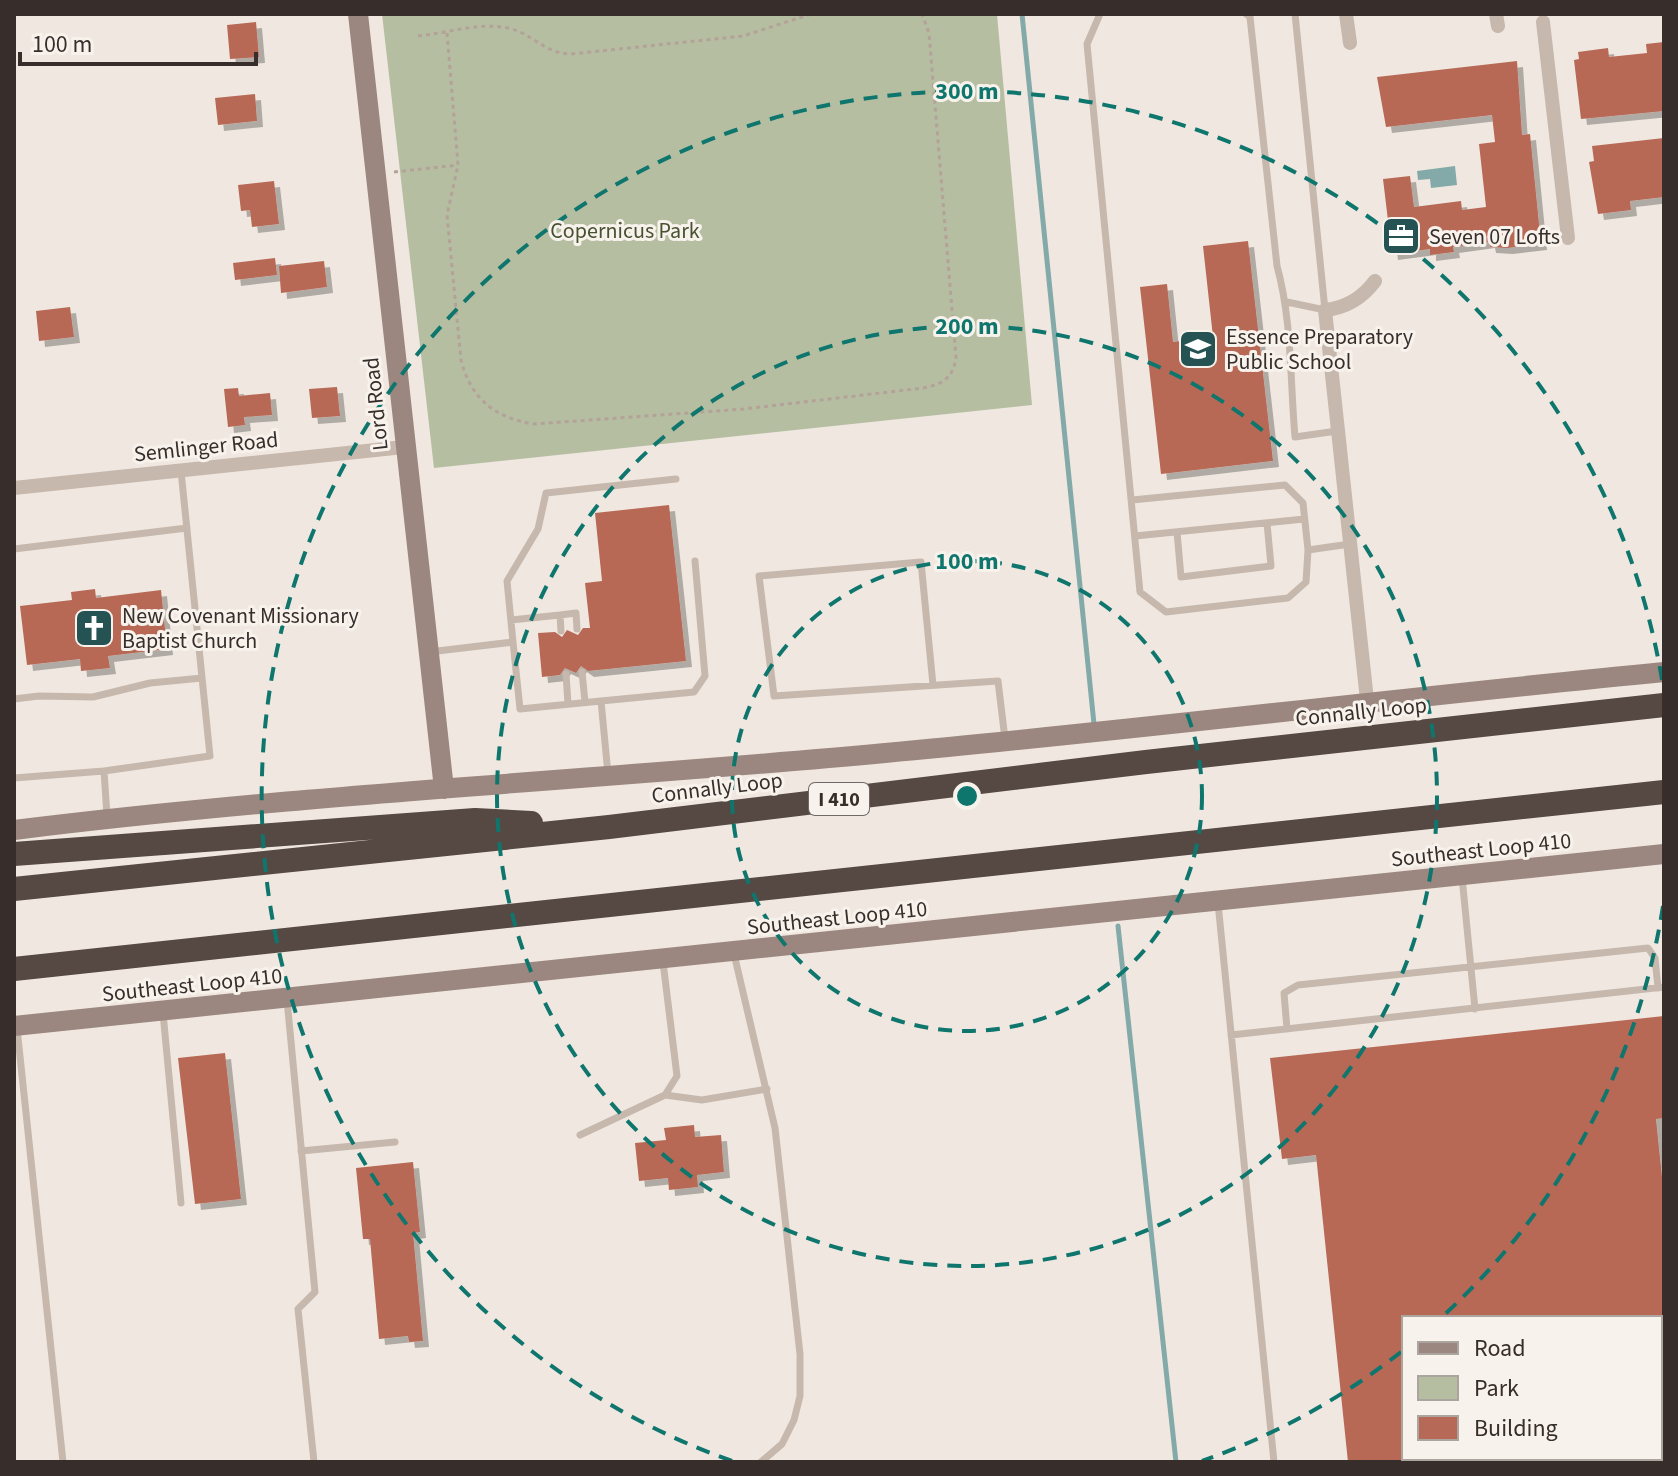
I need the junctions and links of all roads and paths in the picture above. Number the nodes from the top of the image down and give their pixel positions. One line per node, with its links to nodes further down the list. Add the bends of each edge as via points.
1 (358, 14): 13 (main road, Lord Road)
2 (811, 14): 9 (path, via 743,36 571,54 550,52 508,28)
3 (922, 14): 12 (path, via 929,33 956,358 950,376 937,385 664,415 534,424 502,416 475,394 461,360 447,215)
4 (1100, 14): 23 (lane, via 1087,44)
5 (1246, 14): 16 (lane, via 1277,266)
6 (1295, 14): 17 (lane)
7 (1346, 14): 11 (street)
8 (1543, 22): 14 (street)
9 (447, 33): 10 (path); 12 (path)
10 (418, 36)
11 (1350, 43)
12 (458, 165): 13 (path)
13 (375, 174): 19 (main road, Lord Road)
14 (1568, 238)
15 (1375, 281): 17 (street, via 1365,295)
16 (1287, 302): 17 (lane); 18 (lane, via 1295,437)
17 (1325, 310): 18 (street)
18 (1338, 431): 29 (street)
19 (404, 447): 20 (street, Semlinger Road); 38 (main road, Lord Road)
20 (181, 471): 22 (street, Semlinger Road); 26 (lane)
21 (676, 479): 34 (lane, via 546,493 538,529 507,581)
22 (14, 488)
23 (1132, 500): 24 (lane, via 1285,485 1303,503); 28 (lane)
24 (1304, 519): 25 (lane); 31 (lane)
25 (1267, 523): 27 (lane); 27 (lane, via 1271,566 1181,577)
26 (187, 528): 30 (lane); 42 (lane)
27 (1177, 532): 28 (lane)
28 (1135, 536): 31 (lane, via 1140,592 1166,612 1288,598 1306,582)
29 (1350, 544): 31 (lane); 45 (street)
30 (14, 549)
31 (1308, 550)
32 (695, 561): 46 (lane, via 705,676 694,692)
33 (560, 615): 34 (lane); 35 (lane, via 576,613); 36 (lane)
34 (511, 620): 37 (lane)
35 (577, 629)
36 (561, 631)
37 (513, 642): 38 (lane); 48 (lane, via 520,709)
38 (426, 653): 54 (main road, Lord Road)
39 (582, 672): 47 (lane)
40 (1664, 672): 45 (main road)
41 (566, 674): 48 (lane)
42 (202, 678): 44 (lane, via 150,683 93,697); 51 (lane, via 210,756)
43 (933, 685): 43 (lane, via 774,696 759,576 921,562); 50 (lane, via 998,681)
44 (14, 699)
45 (1367, 700): 50 (main road)
46 (601, 701): 47 (lane); 52 (lane)
47 (585, 702): 48 (lane)
48 (568, 704)
49 (1664, 705): 57 (highway, Connally Loop / I 410)
50 (1006, 741): 52 (main road)
51 (104, 771): 53 (lane); 56 (lane)
52 (608, 777): 54 (main road)
53 (14, 778)
54 (444, 789): 56 (main road)
55 (1664, 792): 67 (highway)
56 (107, 818): 58 (main road)
57 (609, 827): 59 (highway, via 475,820); 62 (highway, Connally Loop / I 410)
58 (14, 830)
59 (14, 854)
60 (1664, 854): 61 (main road, Southeast Loop 410)
61 (1462, 875): 63 (main road, Southeast Loop 410); 66 (lane)
62 (14, 889)
63 (1218, 901): 64 (main road, Southeast Loop 410); 74 (lane)
64 (734, 952): 65 (main road, Southeast Loop 410); 75 (lane)
65 (663, 959): 69 (main road, Southeast Loop 410); 76 (lane, via 677,1076)
66 (1470, 966): 68 (lane, via 1648,948); 70 (lane); 73 (lane, via 1291,986 1284,993)
67 (14, 969)
68 (1661, 988): 70 (lane)
69 (287, 998): 71 (main road, Southeast Loop 410); 79 (lane)
70 (1475, 1009): 73 (lane)
71 (163, 1011): 72 (main road, Southeast Loop 410); 80 (lane)
72 (15, 1026): 81 (lane)
73 (1287, 1029): 74 (lane)
74 (1231, 1035): 84 (lane)
75 (767, 1089): 76 (lane, via 702,1100); 83 (lane, via 800,1396 782,1444)
76 (665, 1095): 77 (lane)
77 (580, 1135)
78 (395, 1142): 79 (lane)
79 (301, 1151): 82 (lane, via 315,1292 298,1309)
80 (181, 1203)
81 (63, 1462)
82 (314, 1462)
83 (761, 1462)
84 (1274, 1462)

